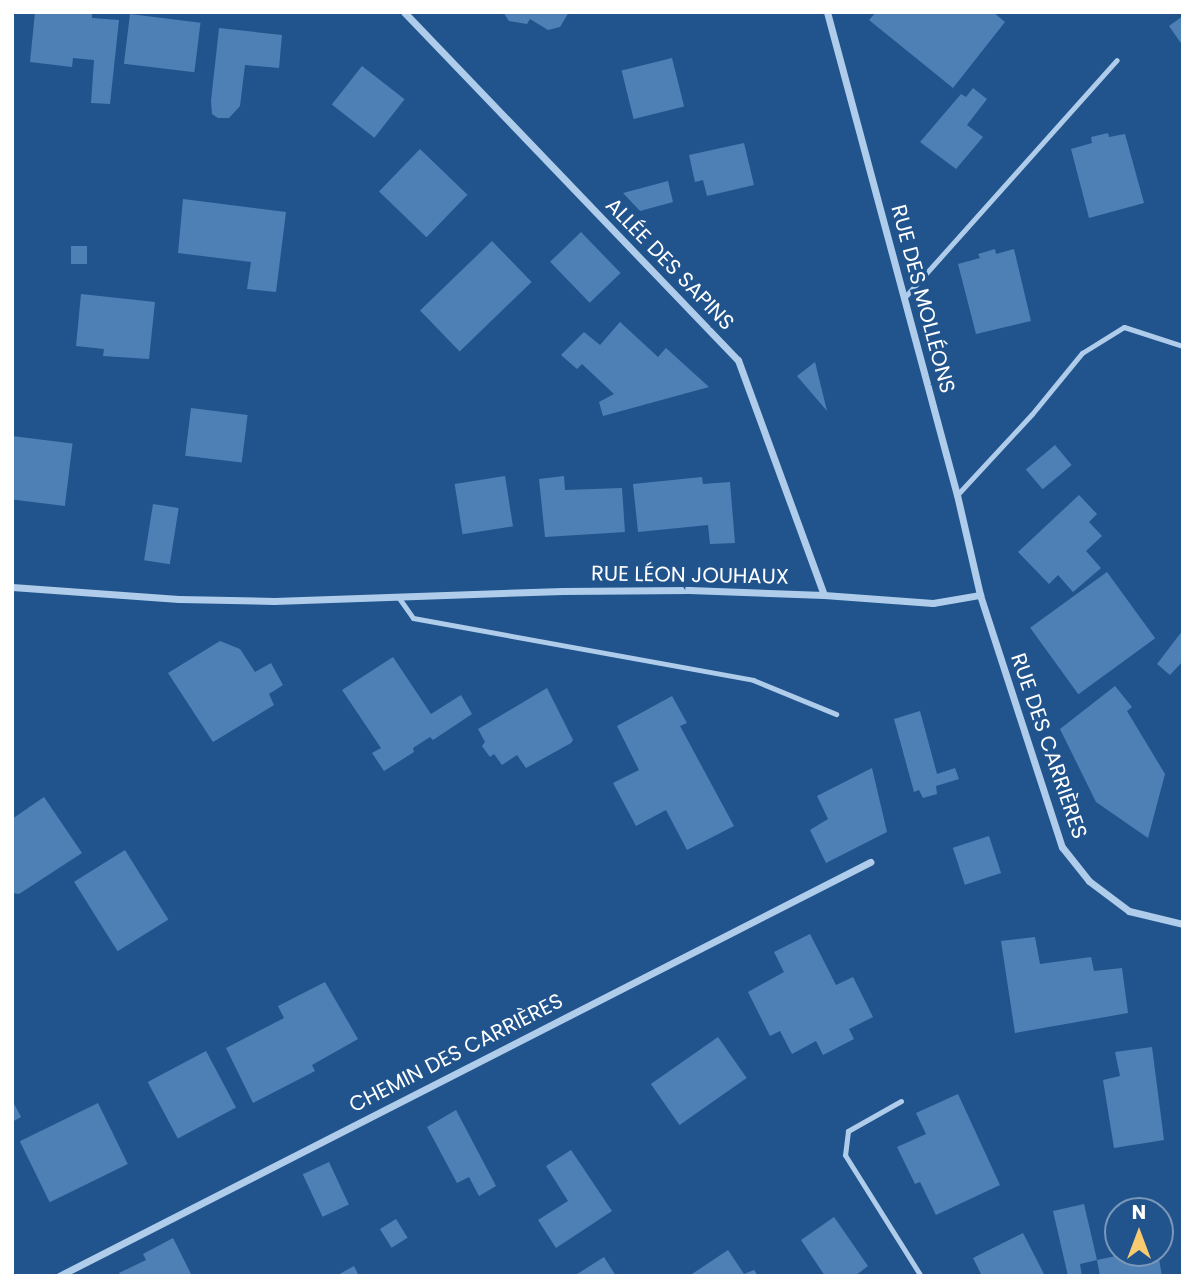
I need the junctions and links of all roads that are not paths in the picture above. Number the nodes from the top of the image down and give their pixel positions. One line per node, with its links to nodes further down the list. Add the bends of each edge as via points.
1 (404, 12): 8 (street, ALLÉE DES SAPINS, via 738,360)
2 (827, 12): 4 (street, RUE DES MOLLÉONS)
3 (1116, 60): 4 (lane)
4 (904, 298): 6 (street, RUE DES MOLLÉONS)
5 (1183, 346): 6 (lane, via 1124,327 1082,353)
6 (957, 495): 9 (street, RUE DES MOLLÉONS)
7 (12, 587): 10 (street, RUE LÉON JOUHAUX, via 179,600)
8 (824, 595): 9 (street, RUE LÉON JOUHAUX, via 933,603); 10 (street, RUE LÉON JOUHAUX, via 689,590)
9 (980, 596): 13 (street, RUE DES CARRIÈRES, via 1062,847 1089,881 1129,911)
10 (398, 598): 11 (lane, via 413,618 753,680)
11 (836, 715)
12 (870, 862): 15 (street, CHEMIN DES CARRIÈRES)
13 (1183, 924)
14 (901, 1101): 16 (lane, via 848,1131 845,1154)
15 (59, 1276)
16 (922, 1276)

